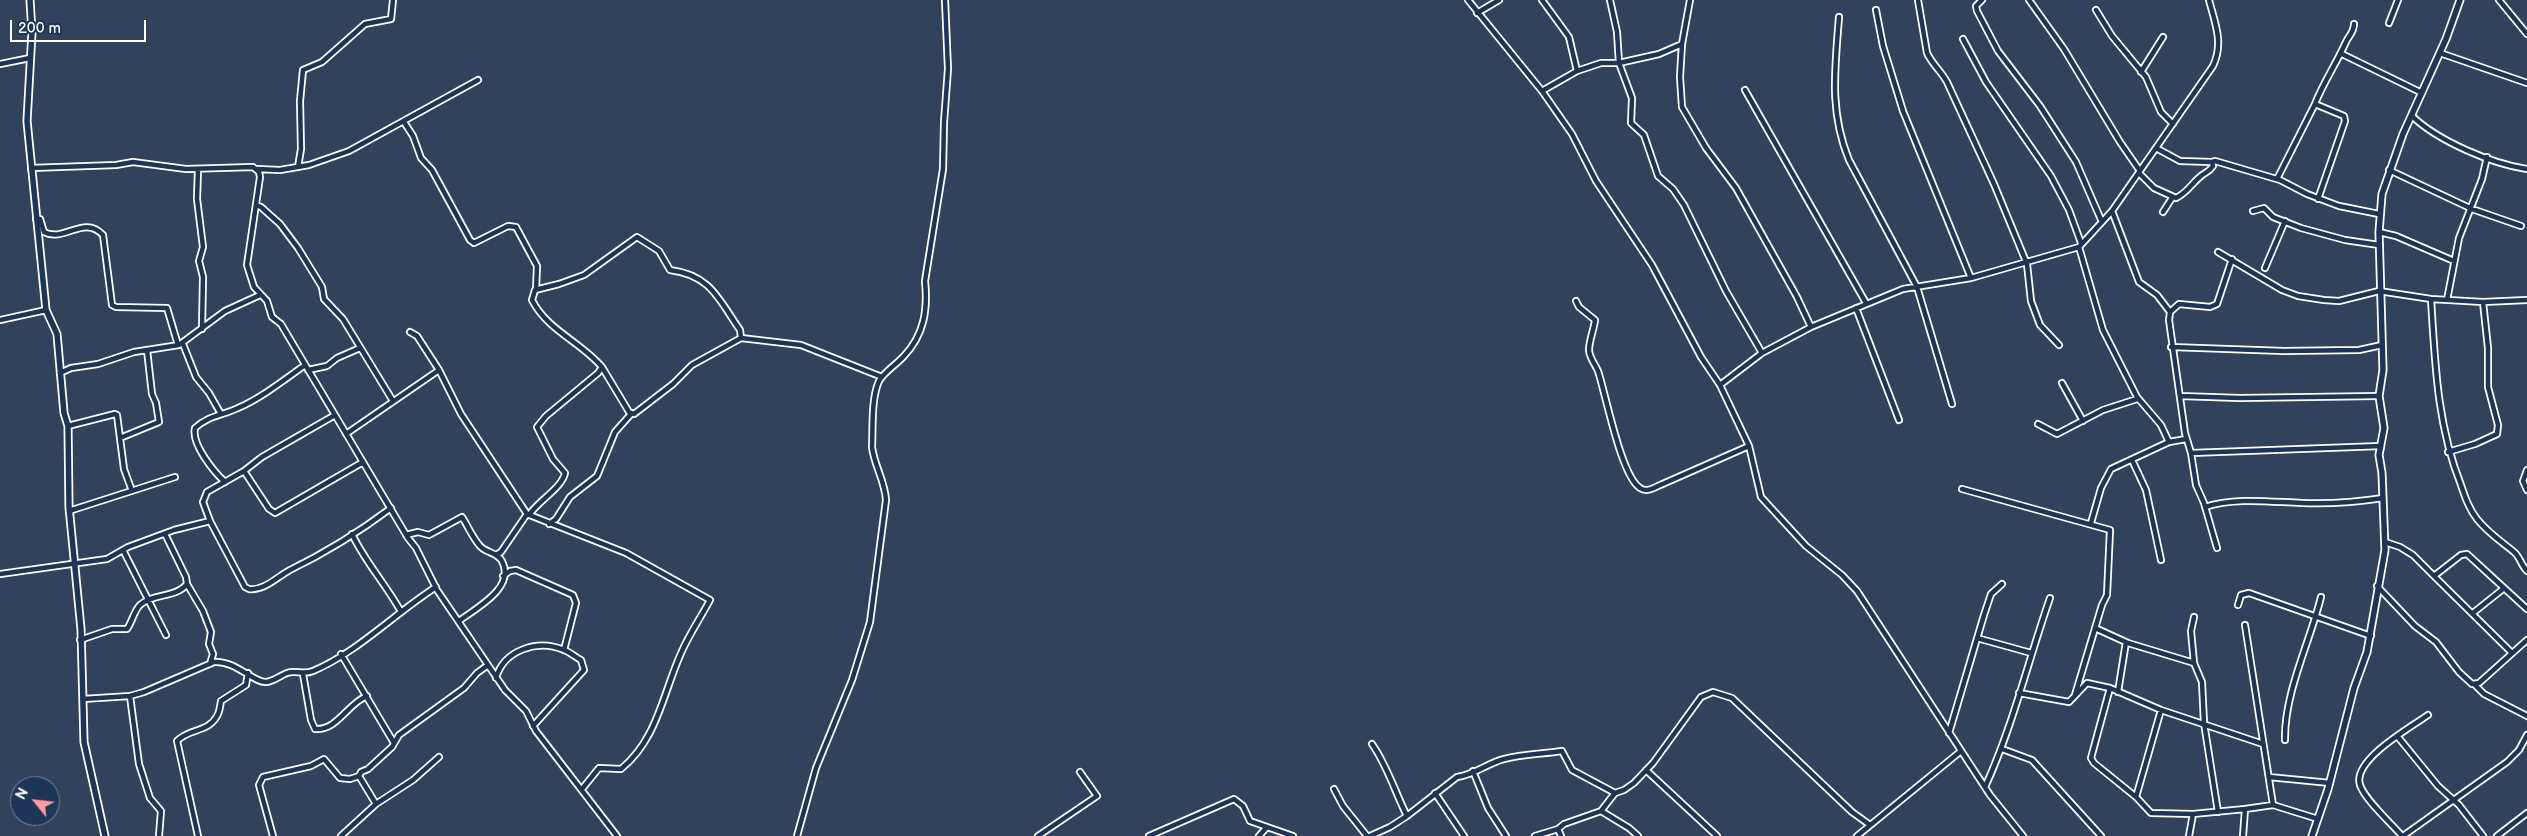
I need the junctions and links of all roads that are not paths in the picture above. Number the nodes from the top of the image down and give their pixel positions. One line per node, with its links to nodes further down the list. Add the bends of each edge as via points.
1 (30, 0): 29 (street)
2 (393, 0): 46 (street, via 391,19 365,24 322,62 303,70)
3 (945, 0): 104 (street, via 948,69 943,169 925,281 926,311 917,341)
4 (1468, 0): 19 (street)
5 (1498, 0): 19 (street)
6 (1542, 0): 32 (street, via 1569,37)
7 (1610, 0): 30 (street)
8 (1690, 0): 26 (street)
9 (1918, 0): 72 (street, via 1927,53 1947,82)
10 (1982, 0): 64 (street, via 1976,11 1998,51 2040,106 2076,162)
11 (2029, 0): 52 (street, via 2064,49)
12 (2209, 0): 42 (street, via 2219,42 2218,56)
13 (2397, 0): 21 (street)
14 (2452, 0): 16 (street)
15 (2499, 0): 23 (street)
16 (2460, 1): 27 (street)
17 (1876, 10): 74 (street, via 1902,111)
18 (2096, 10): 33 (street)
19 (1477, 13): 37 (street)
20 (1839, 17): 75 (street, via 1835,112 1840,138)
21 (2388, 23)
22 (2354, 24): 28 (street)
23 (2527, 34)
24 (2163, 37): 33 (street)
25 (1963, 38): 67 (street, via 1994,94 2051,176 2070,210)
26 (1682, 44): 30 (street, via 1659,54); 89 (street, via 1682,107 1706,148 1736,188)
27 (2440, 53): 35 (street); 38 (street)
28 (2342, 54): 38 (street); 39 (street)
29 (30, 58): 31 (street); 47 (street, via 27,121)
30 (1620, 63): 32 (street, via 1601,63); 99 (street, via 1632,98 1631,123 1644,135 1658,176 1684,205 1726,291)
31 (0, 64)
32 (1577, 71): 37 (street)
33 (2141, 72): 42 (street, via 2161,112)
34 (478, 80): 41 (street, via 416,112)
35 (2527, 83)
36 (1745, 90): 84 (street)
37 (1542, 91): 106 (street, via 1572,134 1596,182 1652,265 1700,357)
38 (2422, 93): 40 (street)
39 (2315, 104): 53 (street); 55 (street, via 2344,116 2346,120)
40 (2412, 116): 44 (street, via 2430,130); 51 (street)
41 (404, 122): 46 (street, via 349,151); 76 (street, via 421,158 432,170 470,240 474,243 508,226 516,227 537,266)
42 (2173, 124): 43 (street)
43 (2156, 148): 45 (street, via 2180,161); 52 (street)
44 (2486, 157): 50 (street); 57 (street)
45 (2212, 162): 53 (street); 54 (street, via 2208,173 2180,196)
46 (298, 166): 49 (street, via 280,170)
47 (31, 168): 48 (street, via 133,162); 62 (street)
48 (198, 169): 49 (street); 90 (street, via 197,199 203,247 200,261 203,277)
49 (257, 169): 56 (street, via 260,177)
50 (2527, 169)
51 (2389, 170): 57 (street); 61 (street)
52 (2140, 172): 54 (street, via 2154,188); 58 (street)
53 (2276, 179): 55 (street)
54 (2172, 198): 59 (street)
55 (2318, 199): 61 (street)
56 (256, 205): 78 (street, via 247,265); 97 (street, via 280,224 298,248 322,287 324,298 343,319)
57 (2472, 209): 65 (street); 71 (street, via 2459,238)
58 (2112, 211): 64 (street); 87 (street, via 2139,282 2157,295)
59 (2163, 212)
60 (2253, 212): 63 (street, via 2264,208 2273,217)
61 (2379, 214): 66 (street)
62 (36, 219): 86 (street); 93 (street, via 40,219 44,232 53,235 79,227 89,226 98,230 103,235 112,305 165,307)
63 (2285, 221): 68 (street, via 2345,240); 73 (street)
64 (2102, 222): 67 (street)
65 (2520, 226)
66 (2379, 232): 68 (street); 71 (street)
67 (2080, 245): 72 (street); 109 (street, via 2103,330)
68 (2379, 245): 77 (street)
69 (2218, 252): 70 (street)
70 (2232, 259): 77 (street, via 2298,296 2339,301); 87 (street, via 2217,304 2210,307 2179,304)
71 (2454, 261): 80 (street)
72 (2027, 264): 74 (street); 94 (street, via 2031,301 2040,325)
73 (2266, 268)
74 (1971, 278): 75 (street)
75 (1918, 287): 84 (street, via 1903,288); 111 (street)
76 (536, 290): 92 (street, via 584,275 637,237 659,251 670,270 707,283 740,330); 100 (street, via 532,300 544,320)
77 (2379, 291): 79 (street); 95 (street)
78 (260, 295): 90 (street, via 225,311); 101 (street, via 267,301 270,314 281,324)
79 (2430, 298): 80 (street); 125 (street, via 2434,371)
80 (2447, 300): 83 (street)
81 (2527, 300): 83 (street)
82 (1576, 301): 123 (street, via 1595,320 1590,355 1622,457 1635,484 1646,490 1658,486)
83 (2483, 302): 125 (street, via 2488,387 2498,424 2497,434)
84 (1866, 303): 85 (street)
85 (1856, 308): 89 (street); 115 (street)
86 (46, 310): 88 (street); 103 (street, via 56,331)
87 (2170, 312): 96 (street)
88 (0, 320)
89 (1812, 327): 99 (street)
90 (202, 329): 93 (street)
91 (410, 332): 102 (street, via 417,336)
92 (742, 338): 104 (street, via 800,345); 113 (street, via 692,365 673,384)
93 (181, 344): 98 (street); 112 (street, via 196,377)
94 (2059, 345)
95 (2382, 345): 96 (street, via 2359,350 2284,351); 108 (street)
96 (2171, 347): 107 (street)
97 (360, 348): 101 (street, via 327,366); 110 (street)
98 (147, 350): 103 (street); 120 (street, via 159,422)
99 (1762, 353): 106 (street)
100 (602, 367): 113 (street); 140 (street, via 537,427 553,459 565,473 559,484)
101 (306, 368): 112 (street, via 239,408); 114 (street)
102 (439, 370): 110 (street); 140 (street, via 461,414)
103 (60, 373): 118 (street)
104 (882, 377): 245 (street, via 878,386 872,447 886,500 870,622 852,680 816,768)
105 (2062, 383): 116 (street)
106 (1720, 385): 123 (street)
107 (2180, 396): 108 (street); 121 (street)
108 (2379, 396): 124 (street, via 2384,428)
109 (2138, 398): 116 (street); 122 (street, via 2162,425)
110 (393, 401): 119 (street)
111 (1952, 404)
112 (220, 414): 132 (street, via 198,425 194,433 214,472)
113 (631, 414): 143 (street, via 618,426 597,476 570,497)
114 (335, 416): 119 (street); 130 (street, via 262,457)
115 (1899, 420)
116 (2083, 421): 117 (street, via 2057,434)
117 (2038, 424)
118 (68, 426): 120 (street, via 115,414 119,420); 139 (street)
119 (346, 434): 128 (street)
120 (120, 438): 135 (street, via 124,469)
121 (2186, 439): 122 (street); 126 (street)
122 (2169, 442): 127 (street)
123 (1749, 446): 203 (street, via 1761,497 1806,546 1857,591)
124 (2380, 446): 126 (street); 136 (street)
125 (2448, 452): 153 (street, via 2472,512 2492,535 2515,553)
126 (2191, 453): 137 (street, via 2196,485)
127 (2132, 460): 142 (street, via 2111,470 2101,488); 151 (street, via 2146,490)
128 (363, 462): 130 (street, via 275,513); 138 (street)
129 (2527, 470): 134 (street, via 2523,481)
130 (244, 471): 132 (street)
131 (175, 477): 135 (street)
132 (226, 482): 141 (street, via 207,492 203,498)
133 (1962, 489): 142 (street)
134 (2527, 490)
135 (132, 491): 139 (street)
136 (2383, 498): 137 (street, via 2306,503 2270,500); 147 (street)
137 (2205, 507): 148 (street)
138 (391, 508): 145 (street); 146 (street)
139 (69, 511): 152 (street)
140 (528, 515): 143 (street); 150 (street)
141 (210, 521): 144 (street); 145 (street, via 245,587 252,590 273,582)
142 (2092, 523): 173 (street, via 2110,530 2107,595)
143 (549, 524): 221 (street, via 626,553 710,600 682,651 643,748 621,769 599,768)
144 (165, 534): 149 (street); 157 (street, via 186,577)
145 (352, 534): 167 (street)
146 (406, 535): 150 (street, via 418,532 429,535 462,516 480,547); 160 (street)
147 (2385, 542): 156 (street, via 2413,555); 159 (street)
148 (2217, 548)
149 (123, 550): 152 (street, via 107,559); 164 (street)
150 (496, 555): 155 (street, via 502,561)
151 (2162, 560)
152 (76, 564): 154 (street); 177 (street)
153 (2527, 571)
154 (0, 574)
155 (503, 576): 171 (street, via 499,590); 180 (street, via 516,570 573,595 576,603)
156 (2434, 576): 161 (street, via 2465,554); 168 (street)
157 (186, 584): 164 (street, via 178,592); 185 (street, via 203,611 211,632 209,644 213,654)
158 (2002, 584): 176 (street, via 1991,594)
159 (2377, 586): 175 (street); 190 (street, via 2415,626 2436,642 2459,672)
160 (436, 587): 167 (street); 171 (street)
161 (2504, 589): 166 (street); 168 (street)
162 (2321, 597): 170 (street)
163 (2050, 598): 182 (street)
164 (148, 600): 174 (street); 177 (street, via 139,606 127,629 112,629)
165 (2238, 605): 170 (street, via 2241,595 2249,593)
166 (2527, 609)
167 (400, 610): 183 (street)
168 (2473, 613): 181 (street)
169 (2194, 617): 184 (street, via 2191,631)
170 (2316, 617): 175 (street); 206 (street, via 2284,726)
171 (459, 621): 186 (street)
172 (2246, 625): 209 (street)
173 (2095, 628): 179 (street); 194 (street)
174 (166, 635)
175 (2371, 636): 218 (street, via 2351,697)
176 (1977, 638): 182 (street); 203 (street)
177 (80, 640): 197 (street)
178 (2527, 640): 181 (street)
179 (2126, 642): 184 (street); 192 (street)
180 (564, 650): 189 (street, via 544,647 522,649 502,663); 202 (street, via 581,660 584,670)
181 (2512, 652): 190 (street, via 2491,674)
182 (2031, 653): 193 (street)
183 (341, 654): 188 (street); 196 (street)
184 (2194, 663): 201 (street, via 2202,682)
185 (210, 664): 187 (street, via 222,661); 195 (street)
186 (488, 665): 189 (street); 207 (street, via 464,688 399,735)
187 (248, 673): 188 (street, via 266,682 280,679 288,673); 241 (street, via 246,685 222,701 214,722 177,741)
188 (303, 674): 196 (street, via 315,729 333,723 352,704)
189 (496, 678): 202 (street, via 526,711)
190 (2474, 684): 200 (street, via 2484,694)
191 (2110, 688): 192 (street); 194 (street, via 2087,683); 224 (street, via 2091,758)
192 (2118, 692): 198 (street)
193 (2019, 693): 194 (street, via 2069,702); 210 (street)
194 (2076, 694)
195 (130, 696): 197 (street); 240 (street, via 139,764 150,798 161,811)
196 (367, 696): 207 (street)
197 (83, 698): 239 (street, via 84,742)
198 (2161, 710): 201 (street); 224 (street)
199 (2428, 715): 205 (street)
200 (2527, 716)
201 (2204, 723): 209 (street); 230 (street)
202 (533, 726): 221 (street)
203 (1949, 733): 211 (street)
204 (2527, 735): 225 (street, via 2507,762)
205 (2398, 737): 225 (street, via 2438,786); 262 (street, via 2368,760 2360,774 2360,783)
206 (2284, 740)
207 (394, 743): 216 (street)
208 (1372, 744): 233 (street, via 1382,757)
209 (2263, 744): 217 (street)
210 (2002, 749): 219 (street); 259 (street, via 2032,760)
211 (1961, 751): 219 (street); 235 (street)
212 (439, 757): 226 (street, via 413,780)
213 (1646, 770): 223 (street, via 1624,790); 235 (street, via 1701,697 1718,692 1732,698 1852,812); 256 (street)
214 (1472, 771): 222 (street, via 1450,780); 223 (street, via 1503,759 1562,751 1572,770); 252 (street, via 1488,808)
215 (1080, 772): 246 (street, via 1097,796)
216 (360, 776): 226 (street); 242 (street, via 340,778 324,759 311,766 264,777 259,785)
217 (2269, 777): 218 (street); 227 (street)
218 (2330, 783): 234 (street)
219 (1986, 787): 258 (street)
220 (1334, 789): 250 (street, via 1343,806)
221 (582, 790): 244 (street)
222 (1435, 793): 233 (street); 251 (street)
223 (1615, 793): 229 (street)
224 (2136, 797): 232 (street, via 2151,812)
225 (2454, 800): 262 (street); 263 (street)
226 (376, 804): 243 (street)
227 (2273, 805): 228 (street); 234 (street)
228 (2245, 809): 230 (street); 261 (street)
229 (1600, 810): 237 (street); 255 (street)
230 (2218, 812): 232 (street)
231 (2527, 813): 264 (street)
232 (2193, 814): 260 (street)
233 (1407, 816): 250 (street, via 1390,828)
234 (2318, 820): 238 (street)
235 (1870, 825): 257 (street)
236 (1267, 827): 247 (street, via 1250,821 1234,798); 248 (street); 249 (street)
237 (1558, 829): 253 (street); 254 (street)
238 (2314, 835)
239 (104, 836)
240 (160, 836)
241 (198, 836)
242 (273, 836)
243 (341, 836)
244 (617, 836)
245 (796, 836)
246 (1038, 836)
247 (1149, 836)
248 (1259, 836)
249 (1293, 836)
250 (1369, 836)
251 (1464, 836)
252 (1506, 836)
253 (1535, 836)
254 (1561, 836)
255 (1638, 836)
256 (1717, 836)
257 (1857, 836)
258 (2023, 836)
259 (2101, 836)
260 (2189, 836)
261 (2242, 836)
262 (2403, 836)
263 (2483, 836)
264 (2497, 836)

